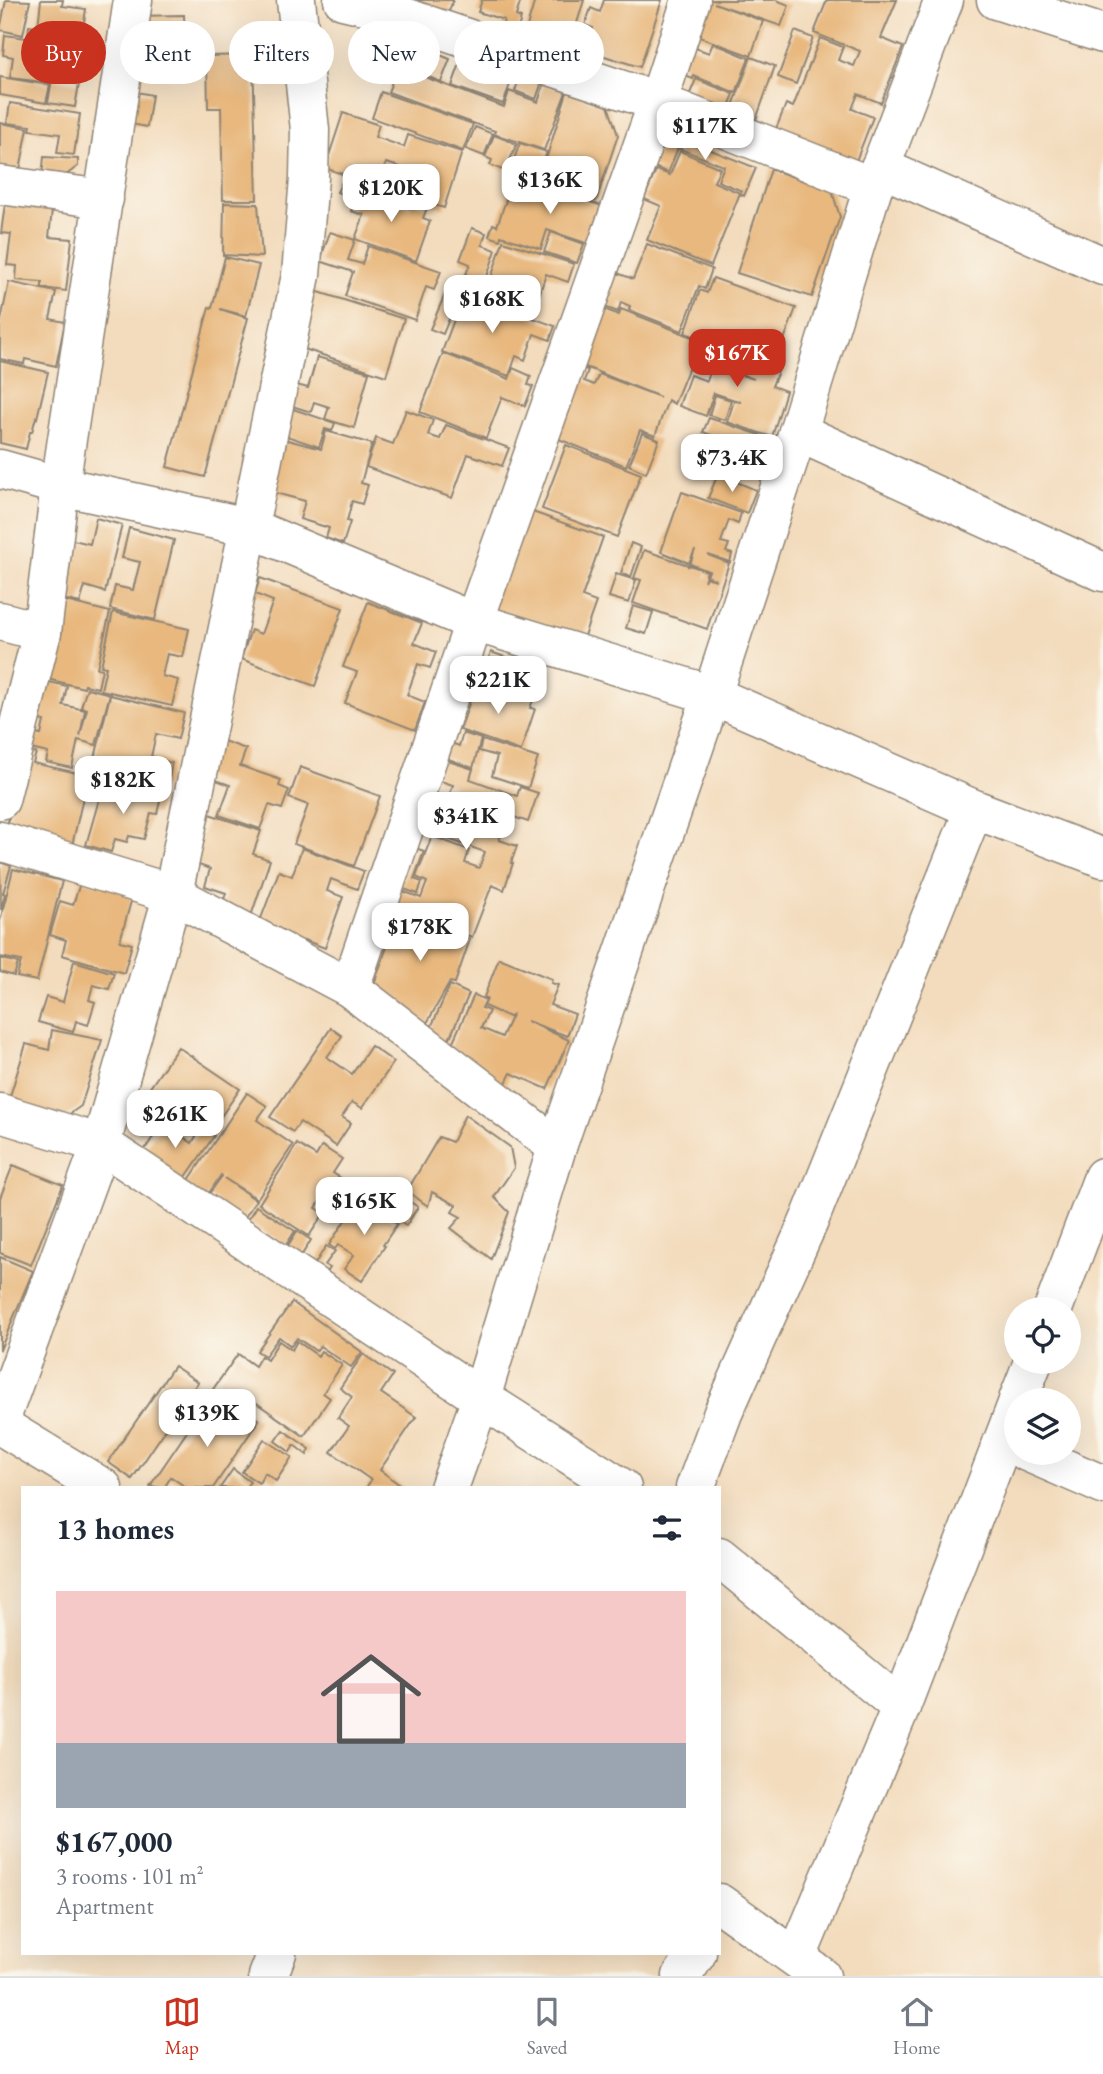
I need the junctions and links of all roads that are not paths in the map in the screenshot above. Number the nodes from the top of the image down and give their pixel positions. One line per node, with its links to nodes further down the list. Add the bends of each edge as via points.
1 (133, 0): 11 (street)
2 (296, 0): 16 (street, via 310,130 301,275)
3 (691, 0): 8 (street)
4 (944, 0): 9 (street)
5 (996, 0): 7 (street)
6 (366, 3): 8 (street)
7 (1103, 34)
8 (658, 102): 9 (street); 19 (street)
9 (877, 177): 12 (street); 13 (street)
10 (0, 185): 11 (street)
11 (104, 199): 15 (street)
12 (1103, 265)
13 (798, 432): 17 (street); 21 (street)
14 (0, 469): 15 (street)
15 (60, 486): 16 (street); 20 (street)
16 (248, 527): 19 (street); 26 (street)
17 (1103, 572)
18 (0, 621): 20 (street)
19 (474, 622): 21 (street); 27 (street)
20 (42, 632): 22 (street)
21 (712, 695): 23 (street); 30 (street)
22 (0, 800)
23 (974, 809): 25 (street); 41 (street)
24 (0, 841): 26 (street)
25 (1103, 858)
26 (173, 894): 27 (street); 29 (street)
27 (350, 988): 30 (street)
28 (0, 1112): 29 (street)
29 (101, 1144): 33 (street); 34 (street)
30 (558, 1147): 33 (street)
31 (1103, 1177): 32 (street)
32 (1058, 1297)
33 (481, 1398): 39 (street); 40 (street)
34 (0, 1423): 38 (street)
35 (1008, 1465): 43 (street)
36 (1055, 1465): 37 (street)
37 (1103, 1485)
38 (100, 1486)
39 (450, 1486)
40 (619, 1486)
41 (696, 1486)
42 (721, 1559): 43 (street)
43 (901, 1707): 47 (street)
44 (722, 1910): 47 (street)
45 (276, 1955): 48 (street)
46 (696, 1955): 49 (street)
47 (809, 1967)
48 (268, 1976)
49 (682, 1976)

